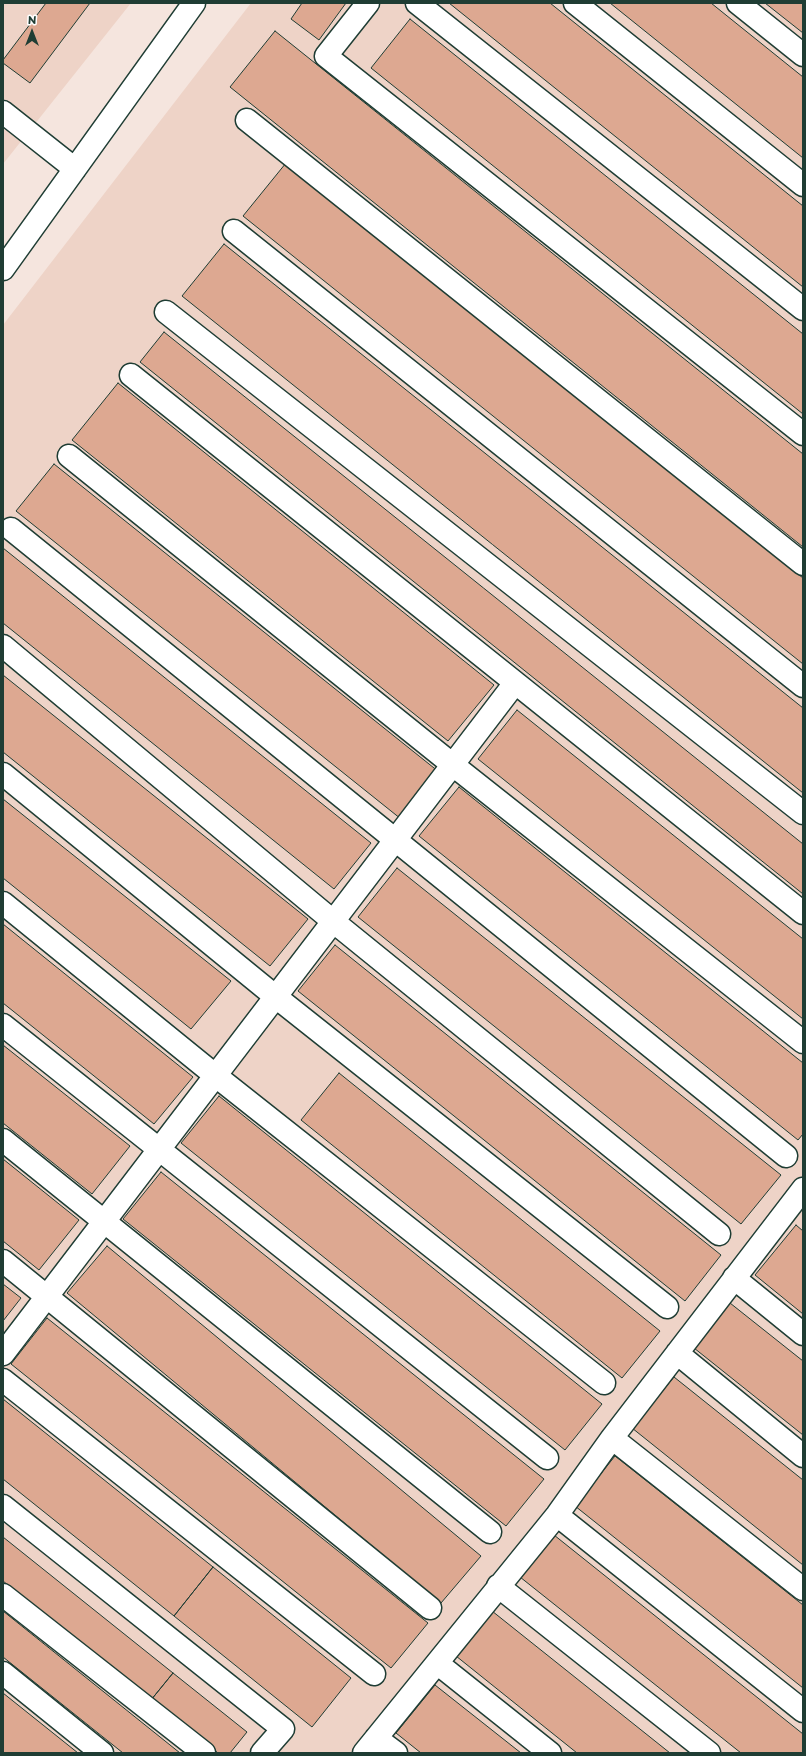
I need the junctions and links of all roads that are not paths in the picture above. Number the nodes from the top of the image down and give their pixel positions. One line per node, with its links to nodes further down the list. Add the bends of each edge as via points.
1 (194, 3): 9 (street)
2 (368, 3): 16 (street, via 326,56)
3 (417, 3): 13 (street)
4 (575, 3): 10 (street)
5 (738, 3): 6 (street)
6 (803, 55)
7 (3, 112): 9 (street)
8 (247, 120): 19 (street)
9 (75, 169): 12 (street)
10 (803, 185)
11 (234, 231): 22 (street)
12 (3, 269)
13 (803, 309)
14 (166, 312): 25 (street)
15 (131, 376): 21 (street)
16 (803, 434)
17 (69, 456): 23 (street)
18 (11, 528): 26 (street)
19 (803, 564)
20 (3, 646): 29 (street)
21 (515, 683): 23 (street); 28 (street)
22 (803, 686)
23 (453, 765): 26 (street); 32 (street)
24 (3, 774): 30 (street)
25 (803, 813)
26 (396, 840): 29 (street); 36 (street)
27 (3, 902): 33 (street)
28 (803, 913)
29 (334, 922): 30 (street); 39 (street)
30 (276, 997): 33 (street); 43 (street)
31 (3, 1025): 35 (street)
32 (803, 1042)
33 (216, 1076): 35 (street); 48 (street)
34 (3, 1140): 38 (street)
35 (159, 1150): 38 (street); 51 (street)
36 (786, 1156)
37 (800, 1200): 41 (street)
38 (105, 1221): 42 (street); 54 (street)
39 (719, 1234)
40 (3, 1261): 42 (street)
41 (734, 1278): 44 (street); 45 (street)
42 (47, 1296): 46 (street); 58 (street)
43 (667, 1307)
44 (803, 1334)
45 (677, 1353): 49 (street); 50 (street)
46 (3, 1354)
47 (3, 1380): 61 (street)
48 (604, 1383)
49 (612, 1438): 53 (street); 56 (street)
50 (803, 1456)
51 (547, 1458)
52 (3, 1506): 66 (street, via 283,1729)
53 (557, 1515): 55 (street); 62 (street)
54 (490, 1532)
55 (498, 1586): 59 (street); 69 (street)
56 (803, 1589)
57 (3, 1595): 65 (street)
58 (430, 1608)
59 (437, 1663): 63 (street); 68 (street)
60 (3, 1673): 64 (street)
61 (374, 1674)
62 (803, 1711)
63 (370, 1745): 67 (street)
64 (102, 1753)
65 (204, 1753)
66 (262, 1753)
67 (396, 1753)
68 (550, 1753)
69 (709, 1753)

